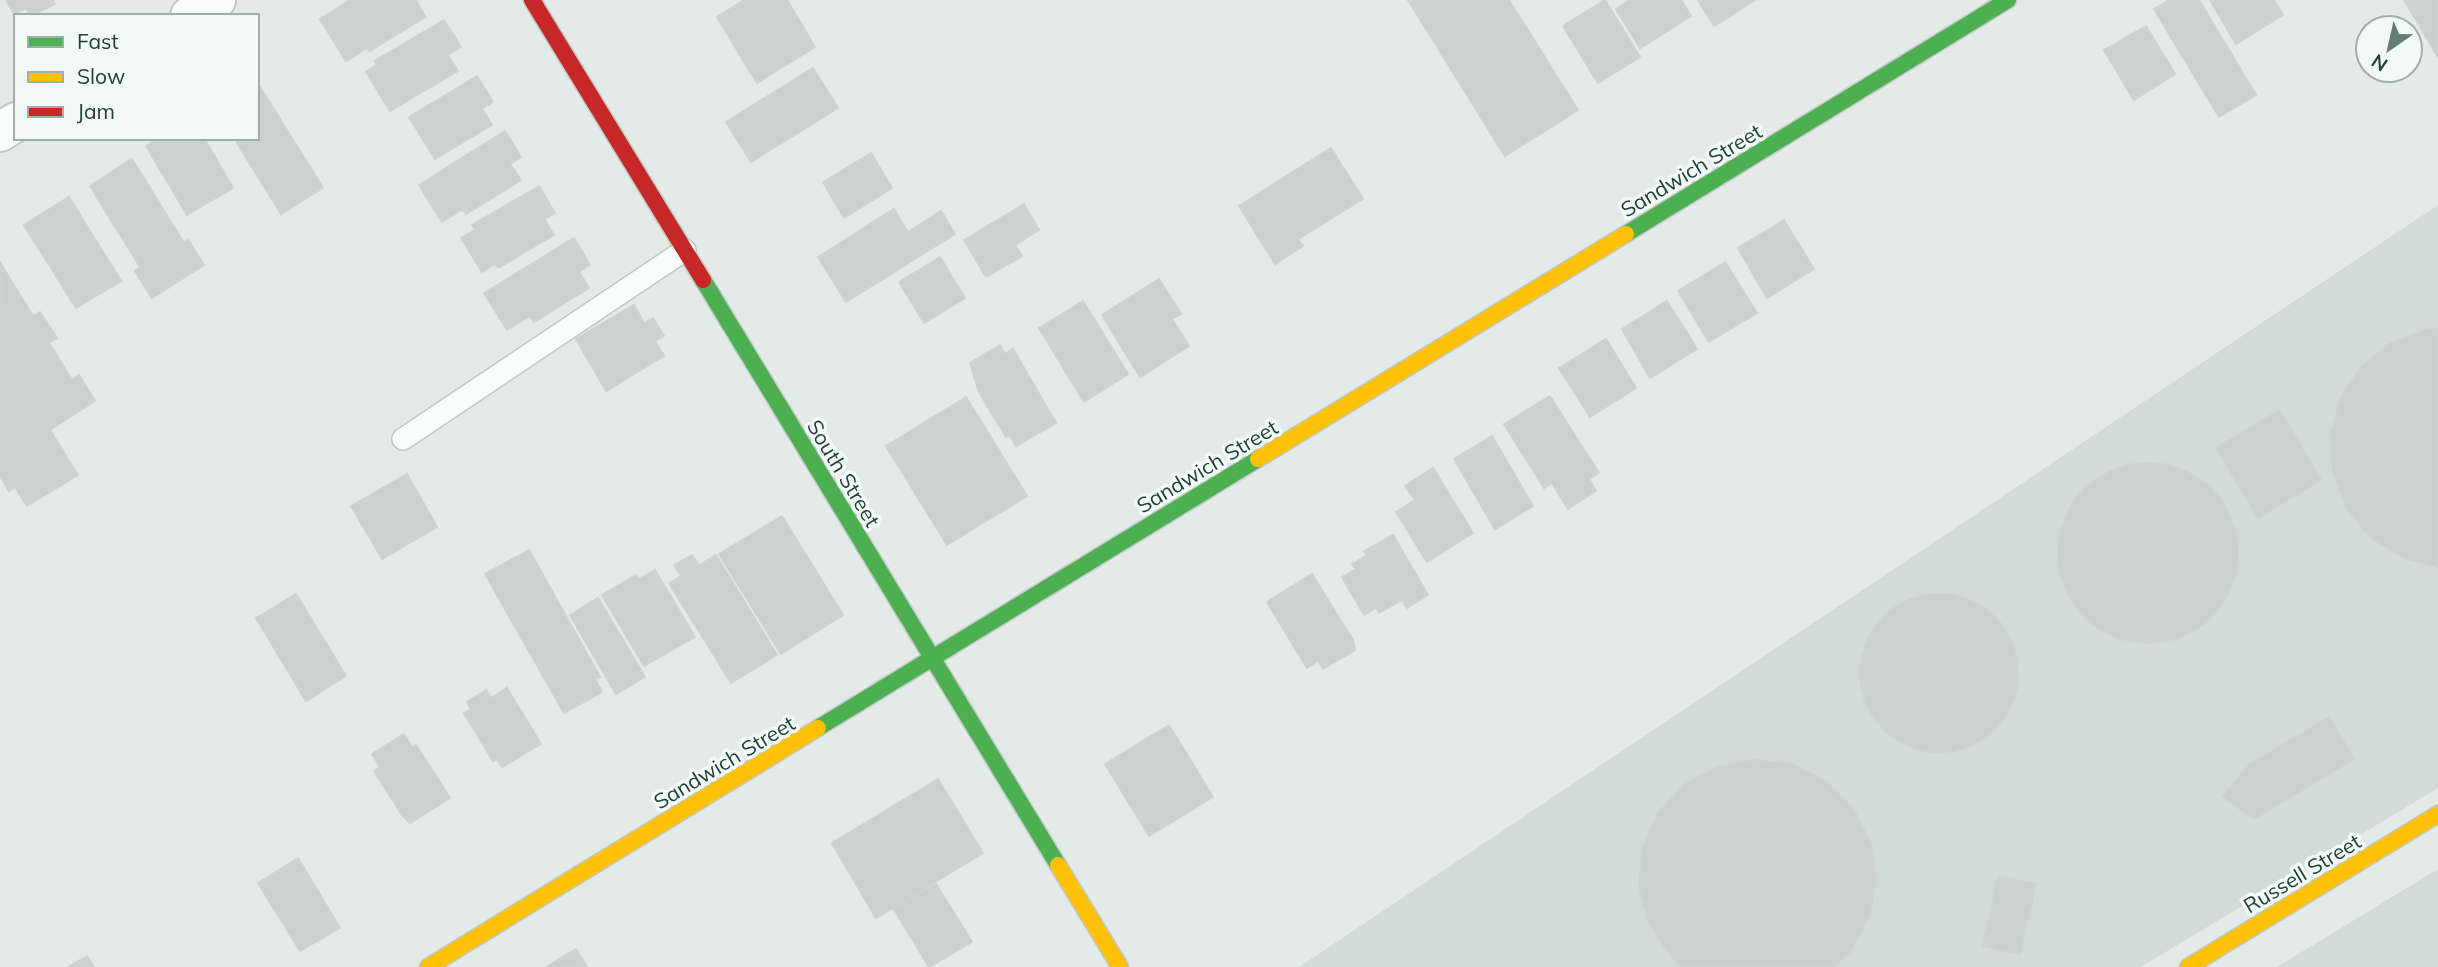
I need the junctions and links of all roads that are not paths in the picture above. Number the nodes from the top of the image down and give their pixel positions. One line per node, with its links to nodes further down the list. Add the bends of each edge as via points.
1 (216, 0): 4 (street)
2 (532, 0): 5 (main road, South Street)
3 (2008, 0): 7 (main road, Sandwich Street)
4 (193, 14)
5 (685, 250): 6 (lane); 7 (main road, South Street)
6 (403, 439)
7 (933, 658): 9 (main road, Sandwich Street); 10 (main road, South Street)
8 (2438, 814): 11 (main road, Russell Street)
9 (428, 967)
10 (1120, 967)
11 (2188, 967)

